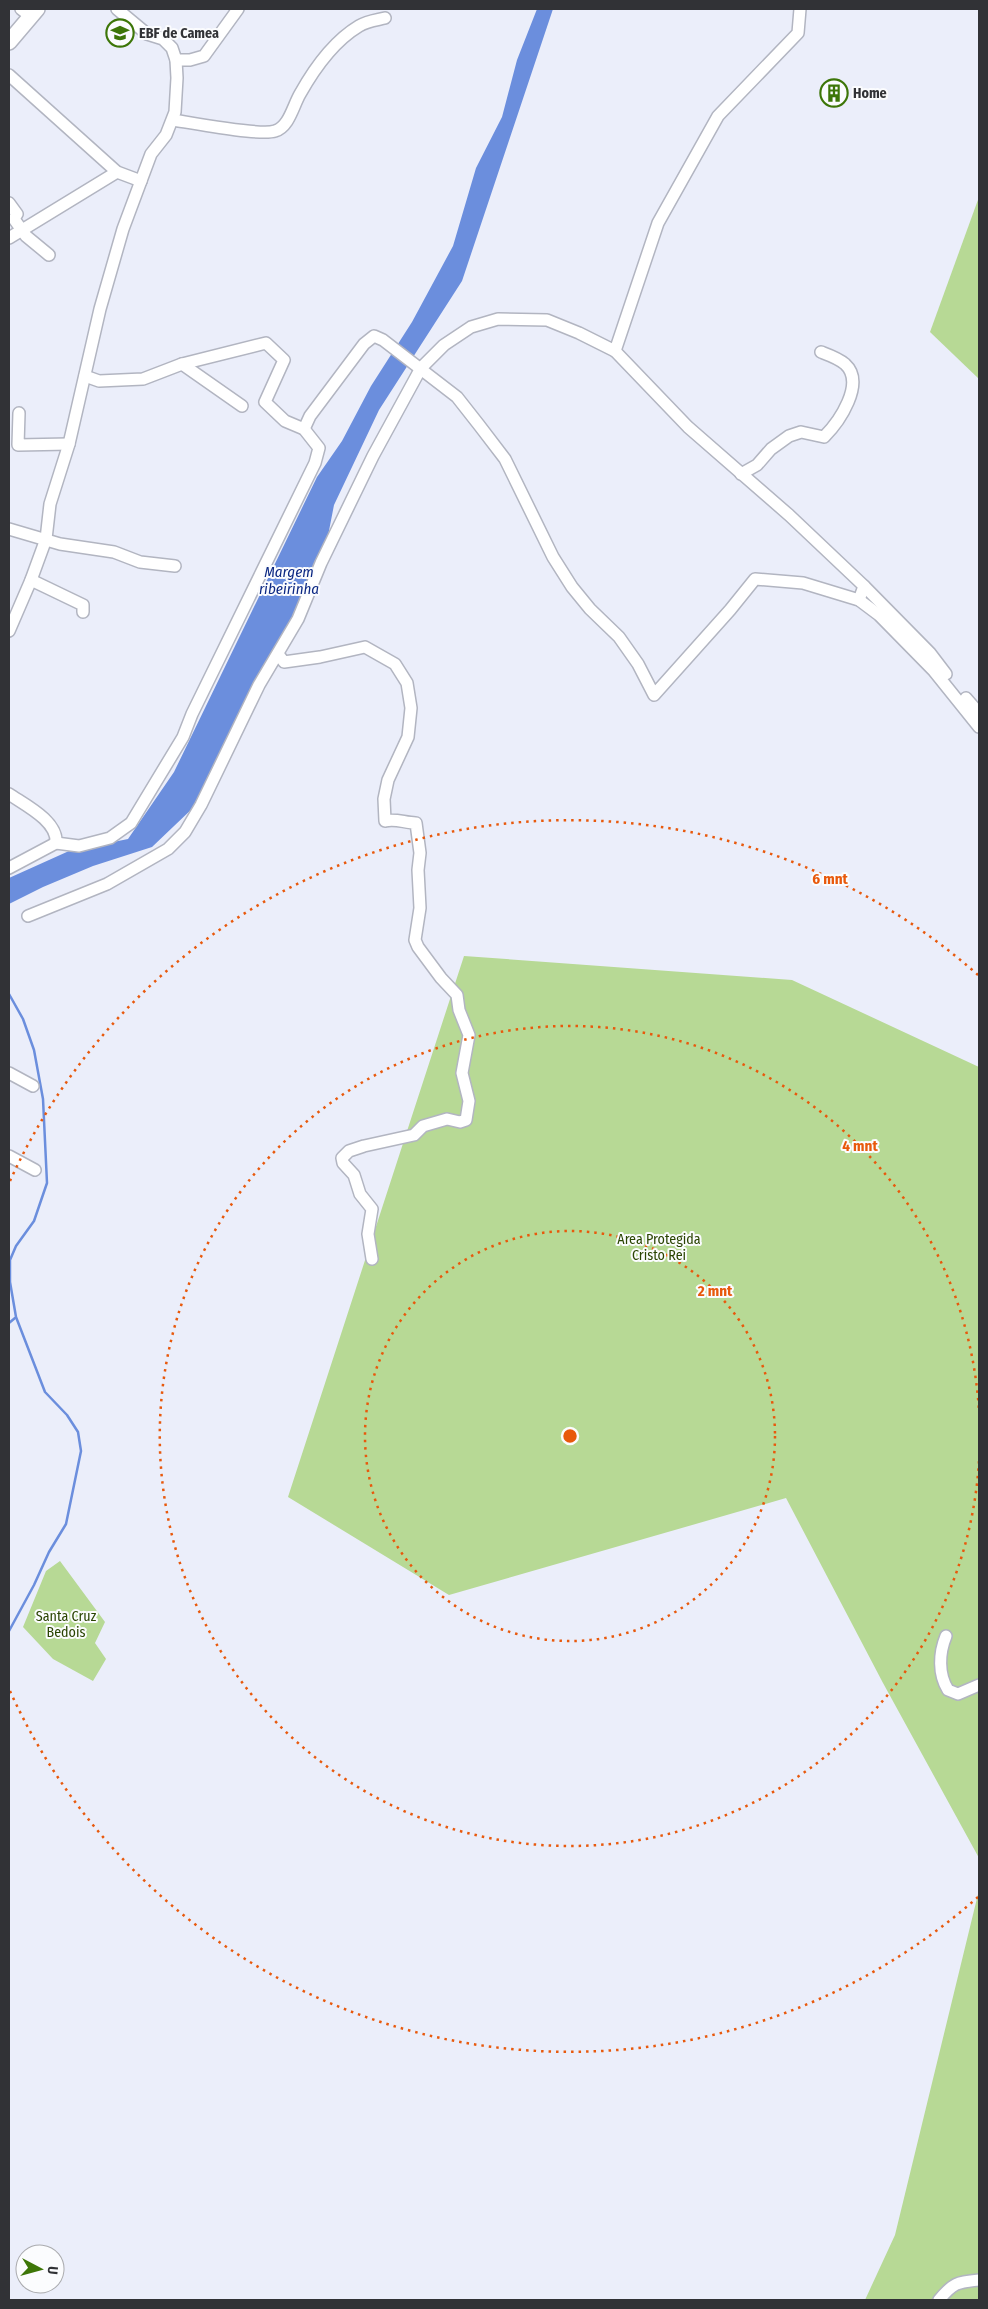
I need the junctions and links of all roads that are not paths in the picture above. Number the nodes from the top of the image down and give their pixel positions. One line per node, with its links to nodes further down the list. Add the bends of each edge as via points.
1 (117, 9): 7 (street, via 147,34 164,39)
2 (238, 9): 7 (street, via 204,56)
3 (800, 9): 16 (street, via 798,33 718,116 658,223)
4 (30, 11): 6 (main road)
5 (385, 18): 9 (street, via 361,24 342,38 300,93 287,120 277,131)
6 (9, 42)
7 (176, 60): 9 (street)
8 (9, 75): 10 (street)
9 (173, 120): 11 (street, via 151,154)
10 (117, 172): 11 (street); 13 (street)
11 (141, 181): 20 (street, via 100,309)
12 (9, 203): 13 (street)
13 (22, 230): 14 (street); 15 (street)
14 (9, 238)
15 (49, 255)
16 (615, 352): 19 (street, via 547,320 498,318 471,327); 25 (street, via 688,427)
17 (821, 352): 25 (street, via 847,365 853,378 849,402 832,429 824,436 801,432 790,436 757,465)
18 (182, 364): 20 (street, via 143,379 99,381); 21 (street); 23 (street, via 266,343 284,360 265,402 285,421)
19 (418, 365): 23 (street, via 374,336 364,344 310,416); 31 (street, via 457,397 505,459 553,557 590,609 619,637 654,695 755,579 803,583); 34 (street, via 346,508 298,619)
20 (85, 376): 24 (street)
21 (242, 406)
22 (19, 413): 24 (street, via 18,445)
23 (304, 429): 38 (street, via 319,448 315,462 183,737 131,823 110,838 79,846)
24 (69, 444): 27 (street, via 50,504)
25 (741, 474): 30 (street)
26 (9, 529): 27 (street)
27 (46, 539): 28 (street, via 114,552 140,562); 29 (street)
28 (175, 566)
29 (31, 580): 32 (street, via 83,605); 33 (street)
30 (864, 586): 31 (street); 35 (street, via 930,653)
31 (858, 600): 36 (street, via 879,615 934,671)
32 (83, 612)
33 (9, 631)
34 (278, 654): 40 (street, via 185,832 168,849 108,884); 45 (street, via 284,662 365,647 395,664 407,683 411,708 408,737 388,780 384,799 385,821 393,819 416,823 420,853 420,908 415,940 457,995 459,1010 470,1035 462,1073 469,1101 466,1120 447,1119 423,1126 414,1135 364,1146 349,1151 342,1158 354,1175 360,1194 372,1209 368,1234)
35 (979, 713)
36 (979, 726)
37 (9, 794): 38 (street, via 49,823 57,836)
38 (56, 843): 39 (street)
39 (9, 868)
40 (28, 916)
41 (9, 1073): 42 (street)
42 (33, 1086)
43 (9, 1156): 44 (street)
44 (35, 1170)
45 (372, 1259)
46 (946, 1636): 47 (street, via 941,1670 948,1690 958,1694)
47 (979, 1685)
48 (979, 2280): 49 (street, via 951,2286)
49 (939, 2300)

